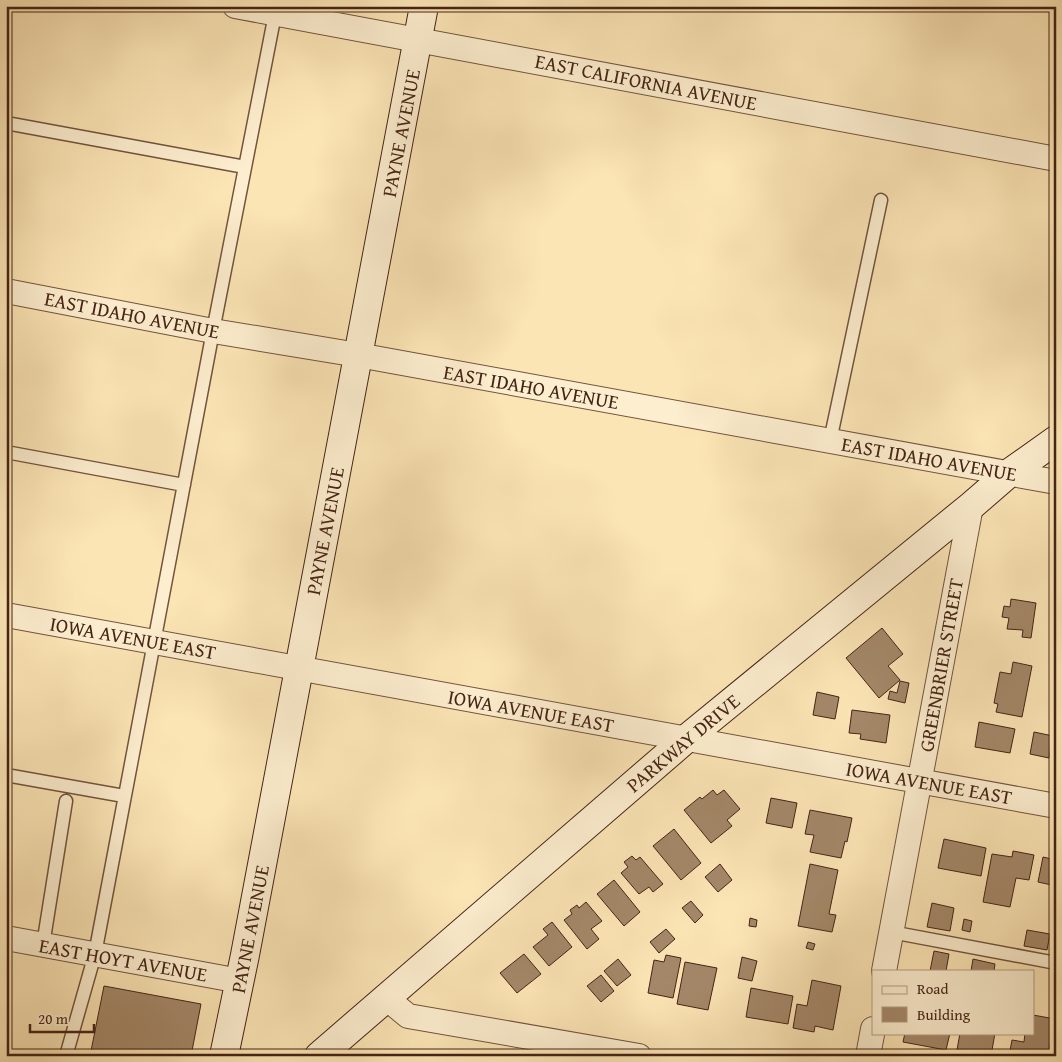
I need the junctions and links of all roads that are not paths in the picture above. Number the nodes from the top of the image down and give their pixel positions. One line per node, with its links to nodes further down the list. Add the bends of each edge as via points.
1 (235, 6): 3 (street, EAST CALIFORNIA AVENUE)
2 (424, 6): 4 (street, PAYNE AVENUE)
3 (276, 10): 4 (street, EAST CALIFORNIA AVENUE); 7 (lane)
4 (418, 39): 6 (street, EAST CALIFORNIA AVENUE); 11 (street, PAYNE AVENUE)
5 (6, 123): 7 (lane)
6 (1056, 159)
7 (245, 167): 10 (lane)
8 (881, 200): 13 (lane)
9 (6, 291): 10 (street, EAST IDAHO AVENUE)
10 (213, 331): 11 (street, EAST IDAHO AVENUE); 17 (lane)
11 (358, 355): 13 (street, EAST IDAHO AVENUE); 21 (street, PAYNE AVENUE)
12 (1056, 440): 15 (street, PARKWAY DRIVE)
13 (830, 441): 15 (street, EAST IDAHO AVENUE)
14 (6, 452): 17 (lane)
15 (1008, 474): 16 (street, EAST IDAHO AVENUE); 18 (street, PARKWAY DRIVE)
16 (1056, 482)
17 (184, 485): 20 (lane)
18 (971, 506): 22 (street, PARKWAY DRIVE); 24 (street, GREENBRIER STREET)
19 (6, 615): 20 (street, IOWA AVENUE EAST)
20 (154, 642): 21 (street, IOWA AVENUE EAST); 25 (lane)
21 (299, 668): 22 (street, IOWA AVENUE EAST); 34 (street, PAYNE AVENUE)
22 (686, 739): 24 (street, IOWA AVENUE EAST); 35 (street, PARKWAY DRIVE)
23 (6, 775): 25 (lane)
24 (920, 782): 27 (street, IOWA AVENUE EAST); 28 (street, GREENBRIER STREET)
25 (124, 796): 31 (lane)
26 (66, 801): 30 (lane)
27 (1056, 806)
28 (892, 932): 32 (lane); 33 (street, GREENBRIER STREET)
29 (6, 938): 30 (street, EAST HOYT AVENUE)
30 (44, 945): 31 (street, EAST HOYT AVENUE)
31 (95, 954): 34 (street, EAST HOYT AVENUE); 37 (lane)
32 (1056, 963)
33 (884, 970)
34 (240, 981): 38 (street, PAYNE AVENUE)
35 (385, 997): 39 (street, PARKWAY DRIVE); 40 (street, via 408,1016)
36 (872, 1034): 41 (street)
37 (66, 1056)
38 (224, 1056)
39 (319, 1056)
40 (640, 1056)
41 (868, 1056)

